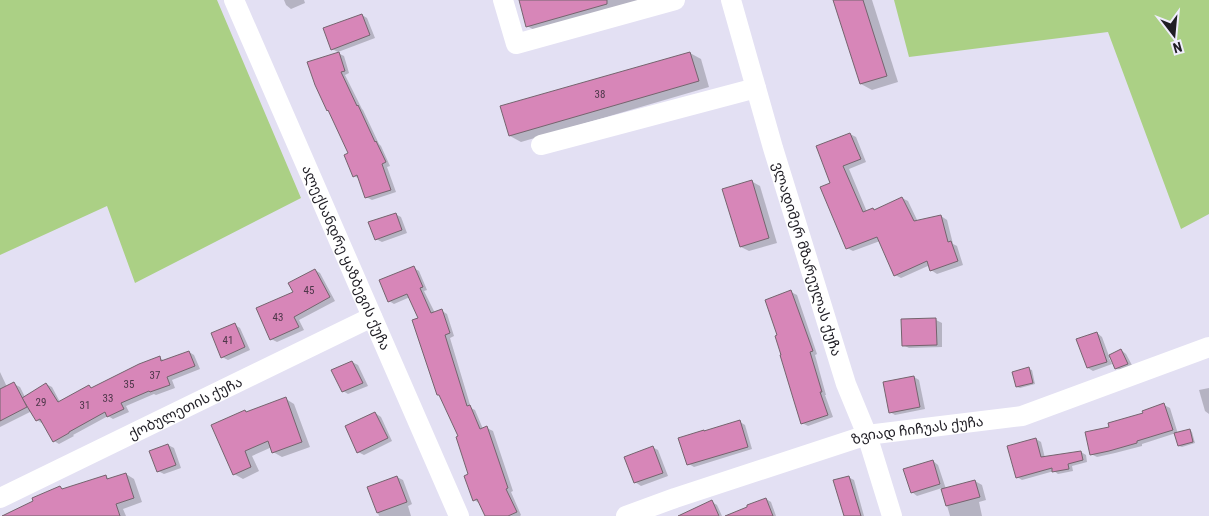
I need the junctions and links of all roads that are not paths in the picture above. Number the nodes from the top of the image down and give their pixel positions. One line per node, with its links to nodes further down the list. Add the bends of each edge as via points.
1 (234, 0): 7 (street, ალექსანდრე ყაზბეგის ქუჩა)
2 (503, 0): 3 (street, via 516,44)
3 (675, 0)
4 (731, 0): 5 (street, ვლადიმერ მზარეულას ქუჩა)
5 (756, 88): 6 (street); 9 (street, ვლადიმერ მზარეულას ქუჩა, via 843,375)
6 (541, 145)
7 (372, 317): 10 (street, ქობულეთის ქუჩა); 11 (street, ალექსანდრე ყაზბეგის ქუჩა)
8 (1209, 348): 9 (street, ზვიად ჩიჩუას ქუჩა, via 1022,416)
9 (867, 435): 12 (street, ზვიად ჩიჩუას ქუჩა); 13 (street, ვლადიმერ მზარეულას ქუჩა)
10 (0, 498)
11 (459, 516)
12 (626, 516)
13 (892, 516)

